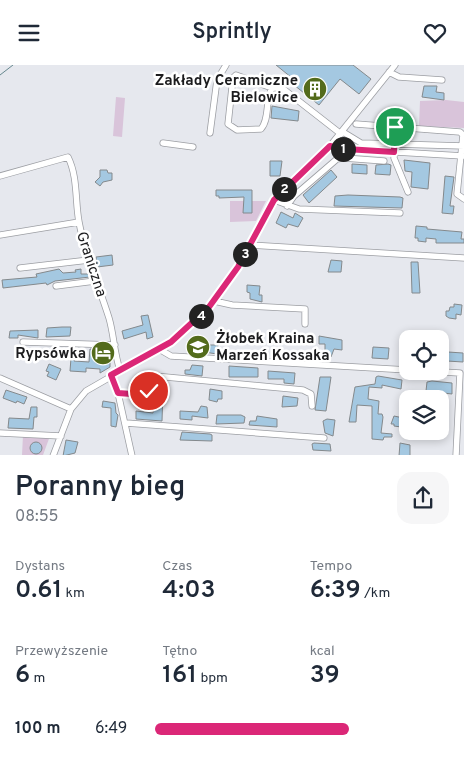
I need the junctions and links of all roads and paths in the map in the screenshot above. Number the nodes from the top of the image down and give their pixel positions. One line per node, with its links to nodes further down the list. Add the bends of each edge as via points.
1 (226, 65): 8 (street, via 217,79)
2 (395, 65): 3 (street)
3 (389, 72): 4 (street, via 399,77); 9 (street)
4 (442, 80)
5 (272, 88): 5 (street, via 236,75 228,124 237,130 260,129 264,125 268,94); 9 (street, via 282,88)
6 (356, 124): 7 (street)
7 (395, 127): 12 (street, via 458,131 463,135); 14 (street)
8 (210, 133)
9 (342, 133): 11 (street); 14 (street, via 361,143)
10 (163, 143): 13 (street)
11 (330, 146): 14 (street); 20 (street)
12 (463, 146): 14 (street); 15 (street)
13 (193, 147)
14 (394, 149): 15 (street); 18 (street)
15 (462, 156): 19 (street, via 458,194)
16 (384, 161): 21 (street, via 337,159)
17 (0, 176): 23 (street, Graniczna, via 68,157)
18 (408, 192)
19 (464, 199)
20 (274, 200): 21 (street); 25 (street)
21 (287, 207): 22 (street)
22 (400, 213)
23 (79, 222): 24 (street); 27 (street, Graniczna)
24 (0, 235)
25 (250, 245): 26 (street); 31 (street)
26 (464, 258)
27 (89, 260): 28 (street); 29 (street, Graniczna)
28 (20, 269)
29 (95, 281): 30 (street); 34 (street, Graniczna)
30 (56, 286)
31 (214, 301): 32 (street, via 305,309); 35 (street, via 182,333)
32 (304, 324)
33 (23, 342): 34 (street)
34 (114, 345): 37 (street, Graniczna)
35 (159, 349): 36 (street, via 162,353 180,357); 37 (street)
36 (399, 369)
37 (120, 370): 39 (street)
38 (449, 372): 50 (street, via 460,373)
39 (111, 375): 41 (street); 43 (street, via 86,391)
40 (0, 378): 43 (street)
41 (118, 393): 42 (street, via 145,395 155,376 302,390 311,394); 44 (street)
42 (312, 406)
43 (71, 409): 46 (street)
44 (126, 423): 47 (street); 49 (street)
45 (0, 433): 46 (street)
46 (61, 436): 48 (street)
47 (324, 439)
48 (53, 455)
49 (132, 455)
50 (456, 455)

